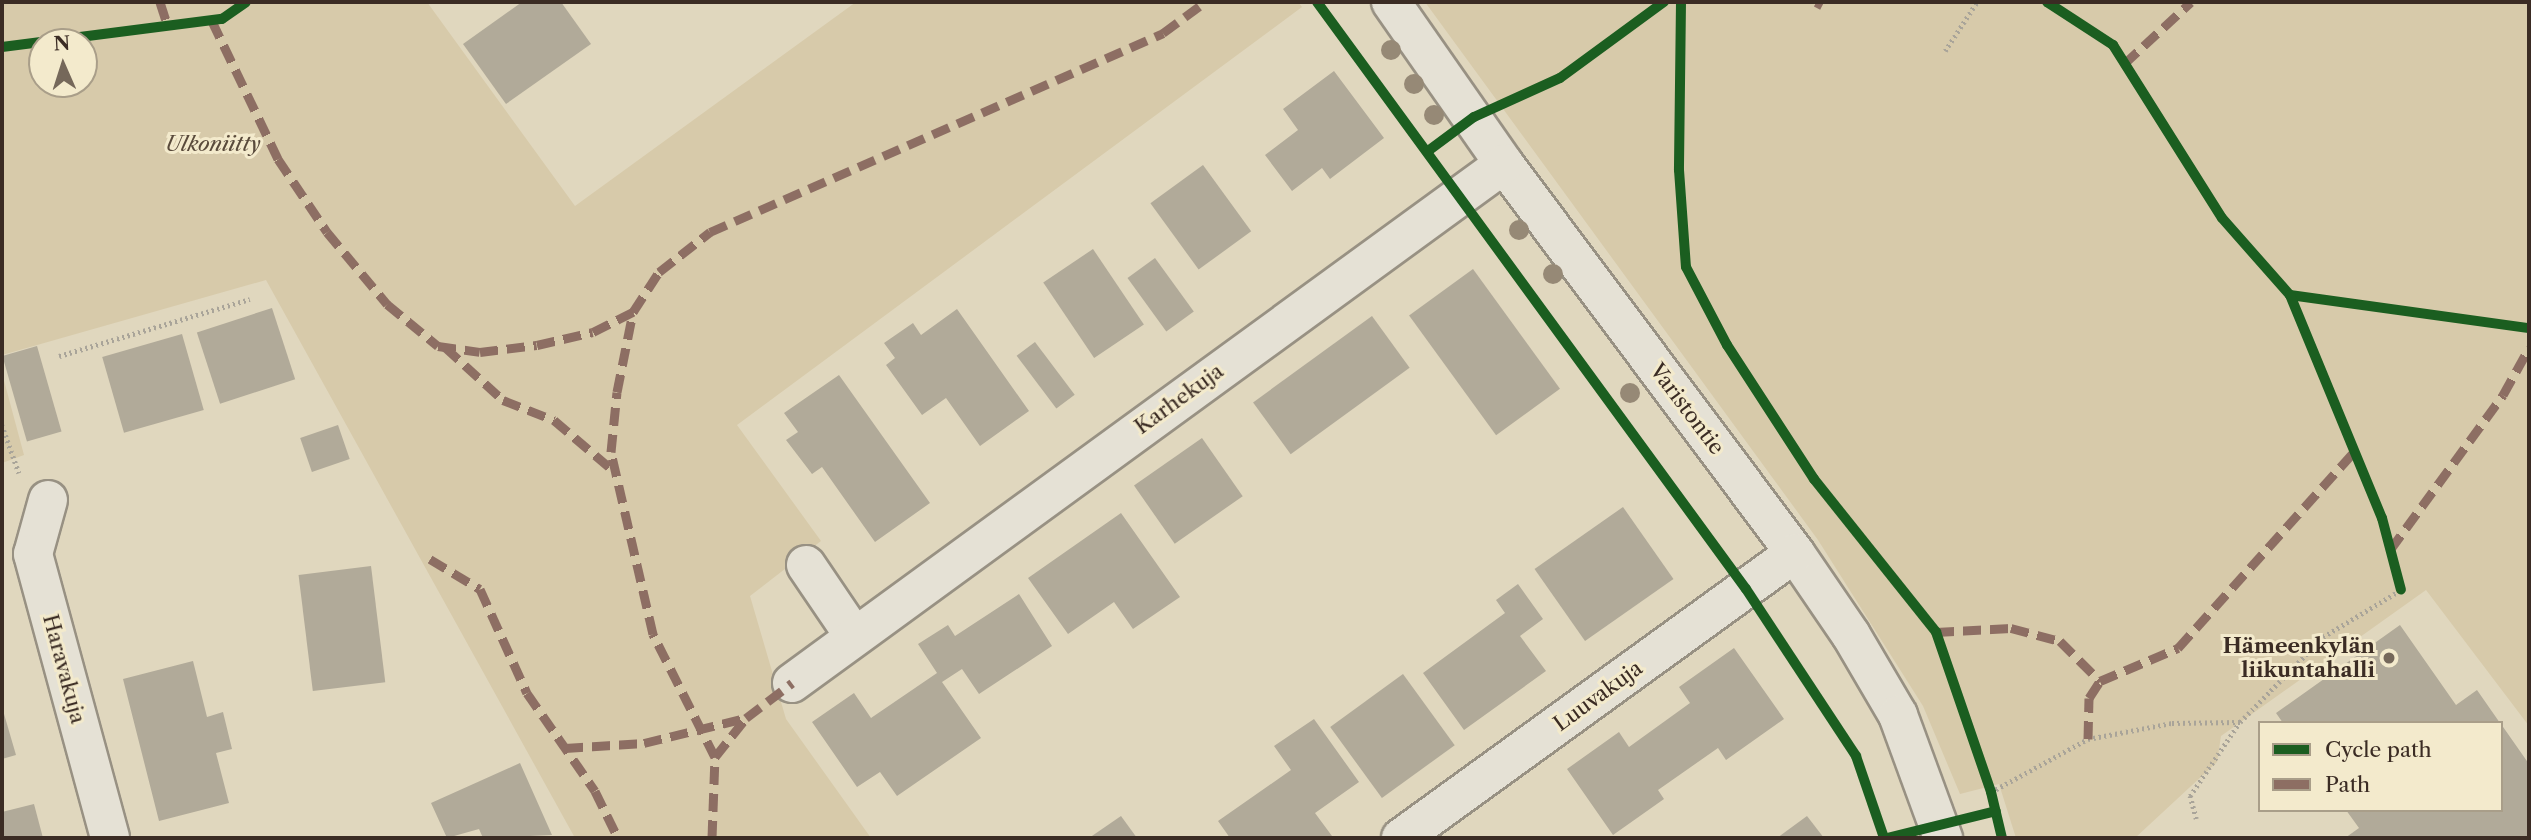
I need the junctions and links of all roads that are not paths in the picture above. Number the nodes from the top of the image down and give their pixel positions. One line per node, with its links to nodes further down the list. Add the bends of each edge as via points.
1 (1391, 2): 2 (street, Varistontie)
2 (1504, 164): 4 (street, Varistontie); 6 (street, Karhekuja)
3 (48, 499): 8 (street, Haravakuja, via 33,554)
4 (1795, 553): 9 (street, Luuvakuja); 10 (street, Varistontie, via 1898,715)
5 (806, 565): 6 (street)
6 (854, 636): 7 (street, Karhekuja)
7 (792, 683)
8 (110, 838)
9 (1401, 838)
10 (1943, 838)

